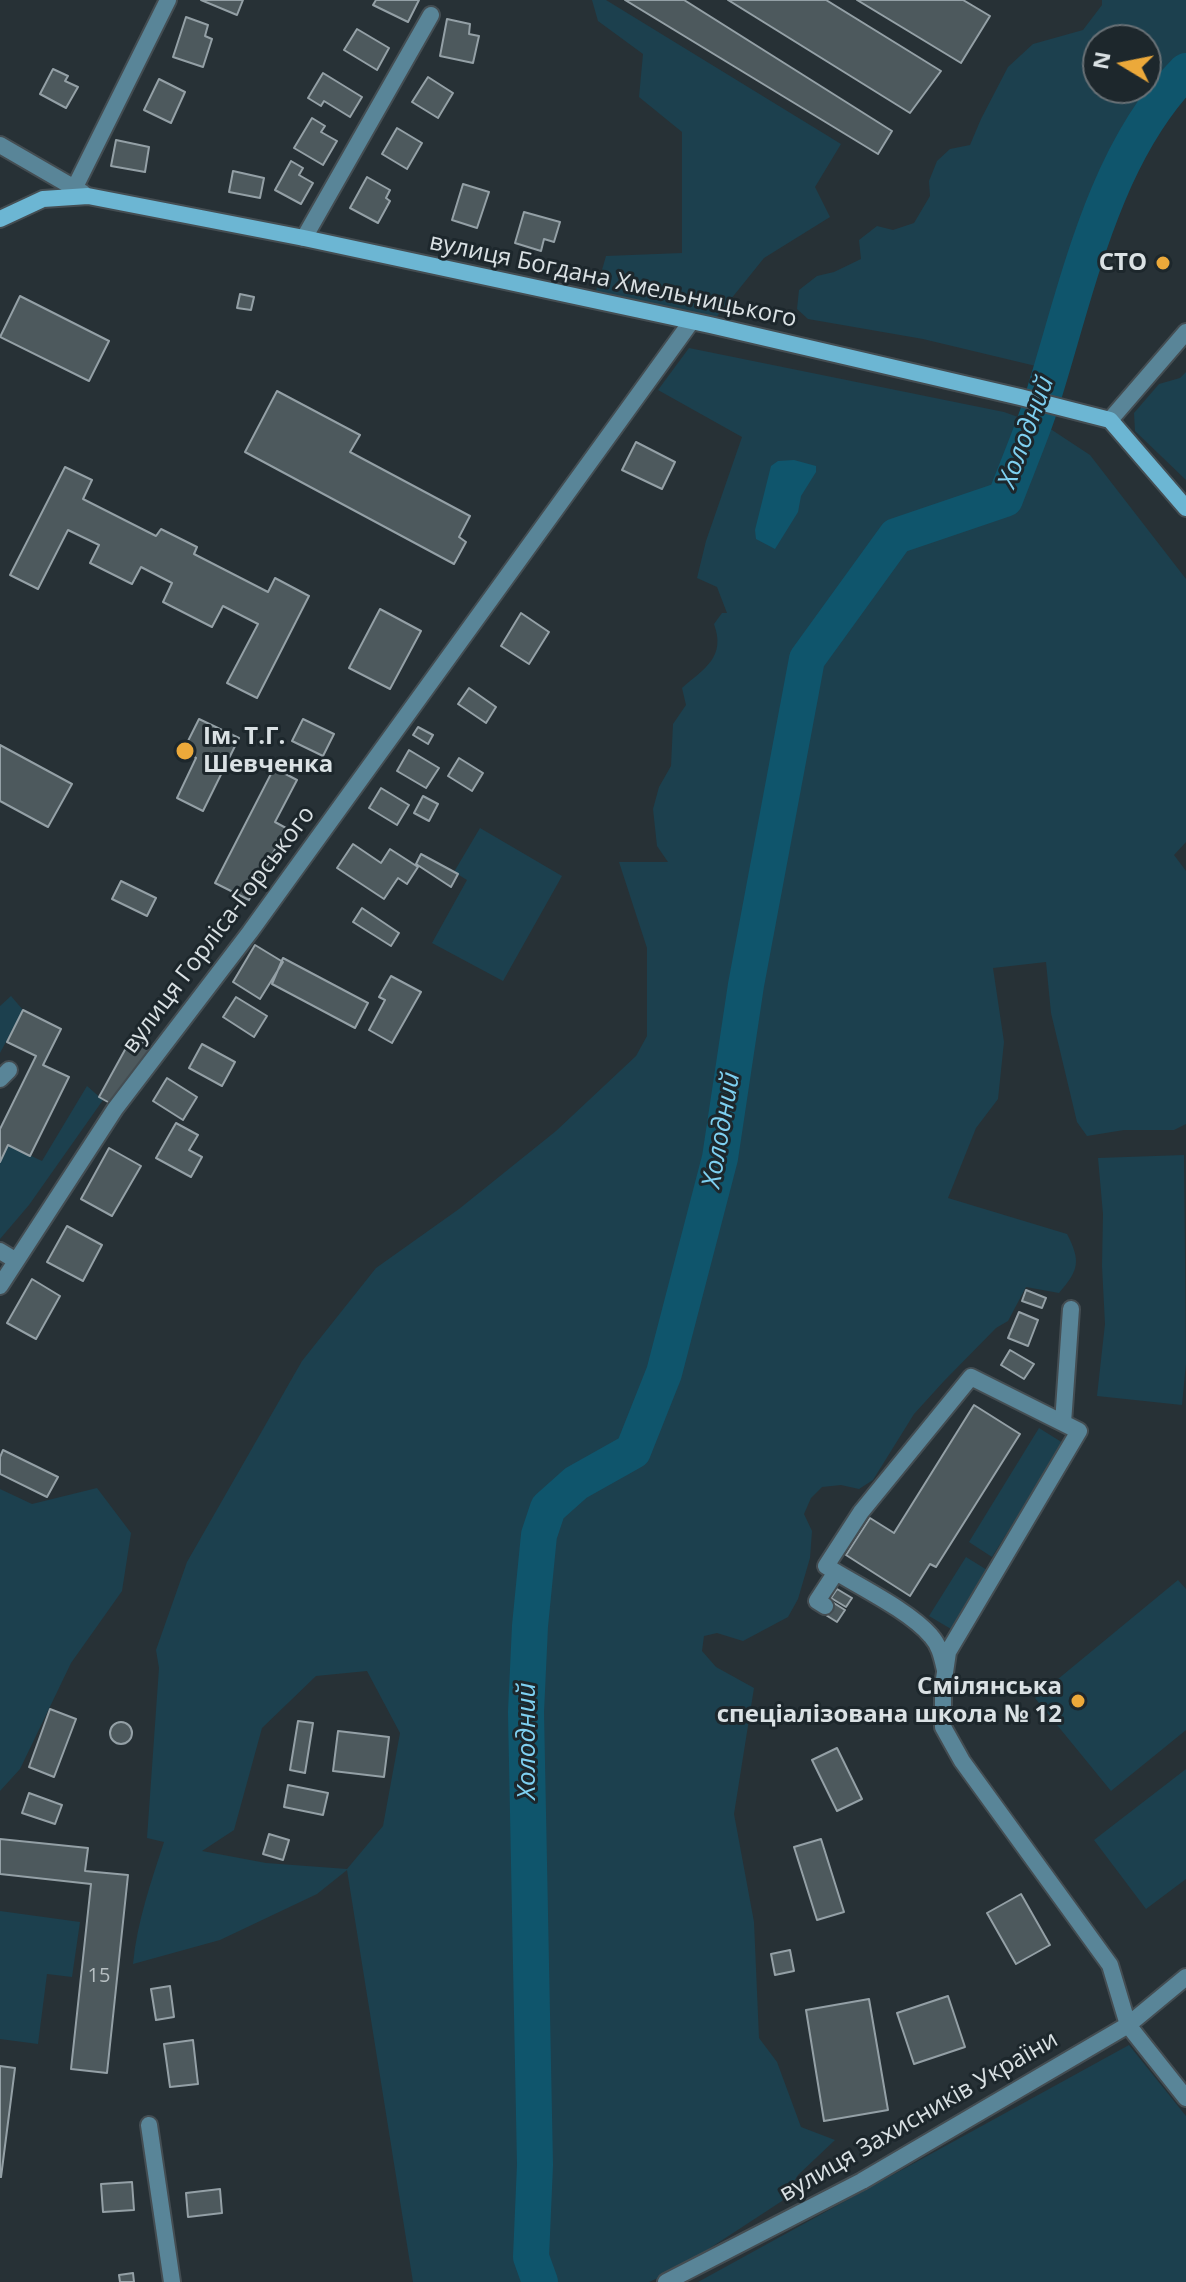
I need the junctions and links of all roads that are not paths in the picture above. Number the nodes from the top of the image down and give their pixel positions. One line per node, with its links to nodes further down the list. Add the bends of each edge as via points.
1 (168, 0): 4 (street)
2 (431, 15): 6 (street)
3 (0, 145): 4 (street, вулиця Богдана Хмельницького)
4 (81, 192): 5 (main road, via 43,199); 6 (main road, вулиця Богдана Хмельницького)
5 (0, 219)
6 (304, 238): 7 (main road, вулиця Богдана Хмельницького)
7 (691, 322): 9 (main road, вулиця Богдана Хмельницького); 12 (street, вулиця Горліса-Горського, via 260,919 115,1109)
8 (1186, 332): 9 (street)
9 (1110, 420): 10 (main road)
10 (1186, 508)
11 (0, 1251): 12 (street)
12 (15, 1260): 13 (street, вулиця Горліса-Горського)
13 (0, 1286)
14 (1071, 1309): 15 (street)
15 (1063, 1423): 16 (street, via 971,1377 861,1512 826,1566); 18 (street, via 1079,1431 948,1652)
16 (836, 1572): 17 (street); 18 (street, via 931,1635)
17 (828, 1596)
18 (945, 1670): 20 (street, via 943,1727 1110,1965)
19 (1186, 1977): 20 (street, вулиця Захисників України)
20 (1128, 2025): 21 (street); 24 (street, вулиця Захисників України, via 862,2181)
21 (1186, 2098)
22 (149, 2125): 23 (street)
23 (172, 2282)
24 (666, 2282)

